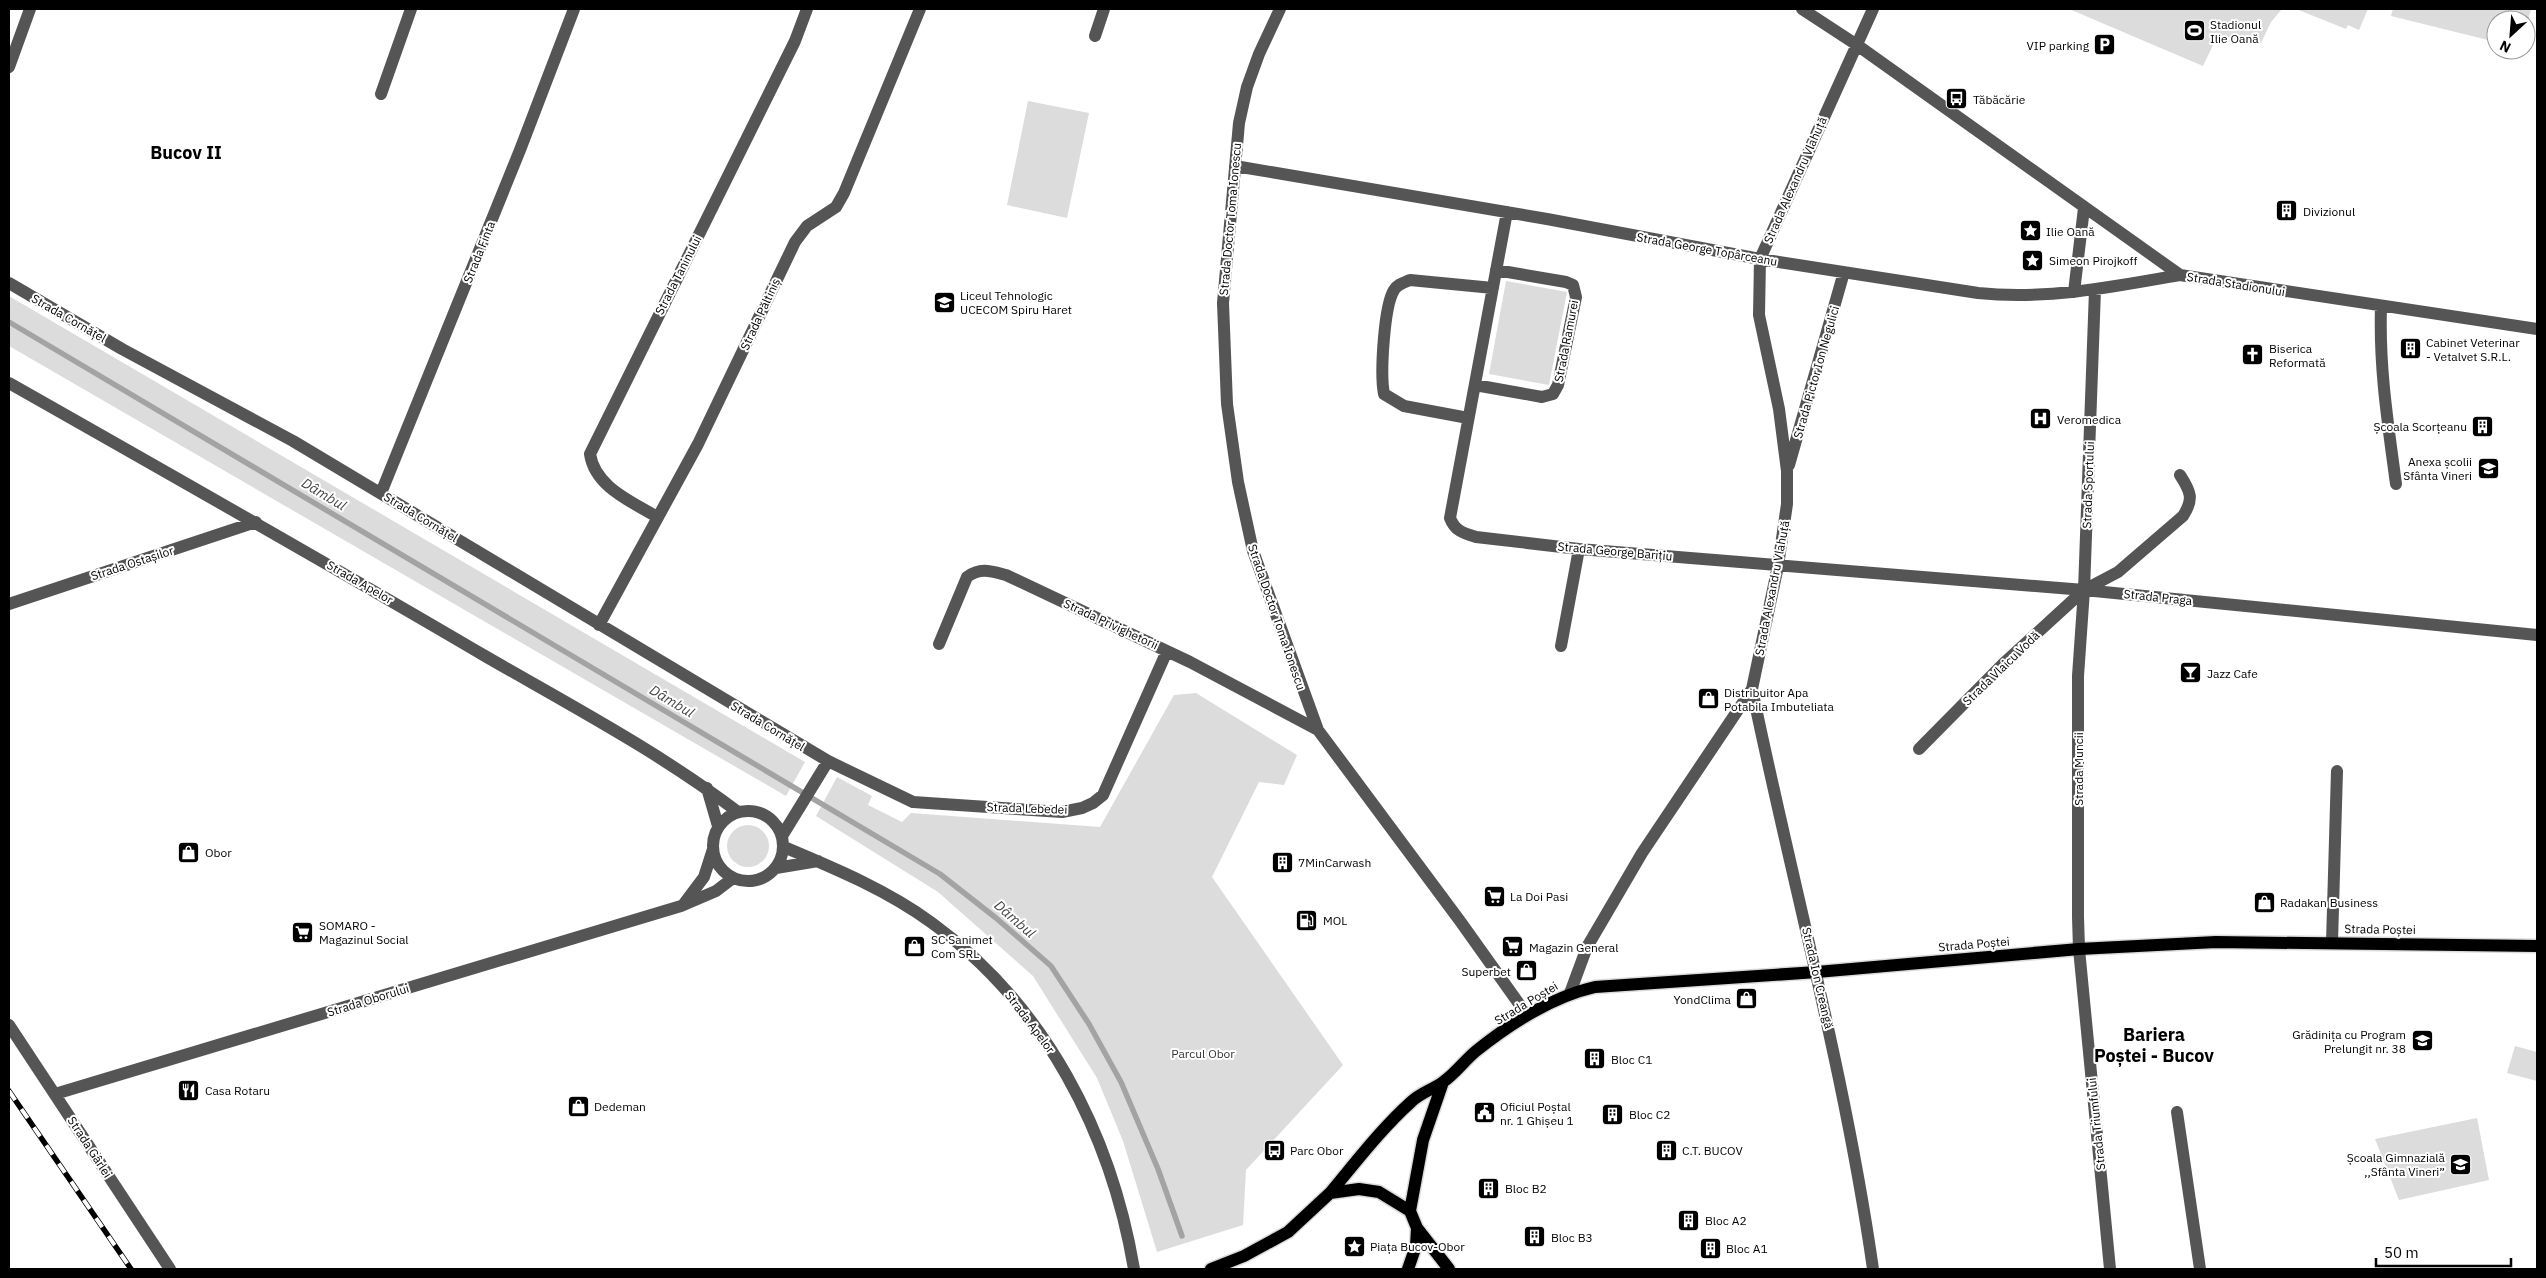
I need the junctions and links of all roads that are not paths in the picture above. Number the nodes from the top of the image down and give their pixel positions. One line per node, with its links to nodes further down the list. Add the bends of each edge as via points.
1 (30, 9): 12 (street)
2 (411, 9): 13 (street)
3 (574, 9): 33 (street, Strada Finta)
4 (807, 9): 34 (street, Strada Taninului, via 795,41 590,454 592,467 601,480)
5 (920, 9): 34 (street, Strada Păltiniș, via 844,193 836,207 807,226 795,242 698,444)
6 (1104, 9): 10 (street)
7 (1280, 9): 14 (street, Strada Doctor Toma Ionescu, via 1247,87)
8 (1802, 9): 11 (street, Strada Stadionului)
9 (1873, 9): 11 (street, Strada Alexandru Vlahuță)
10 (1095, 36)
11 (1857, 45): 15 (street, Strada Stadionului); 17 (street, Strada Alexandru Vlahuță)
12 (9, 67)
13 (381, 94)
14 (1235, 166): 16 (street, Strada George Topârceanu); 46 (street, Strada Doctor Toma Ionescu, via 1223,302 1226,404 1236,472 1253,551)
15 (2084, 208): 20 (street, Strada Stadionului); 24 (street)
16 (1507, 212): 17 (street, Strada George Topârceanu); 18 (street)
17 (1760, 259): 19 (street, Strada George Topârceanu); 30 (street, Strada Alexandru Vlahuță, via 1759,315 1779,410)
18 (1496, 270): 22 (street); 28 (street, Strada Ramurei, via 1566,282 1573,285 1576,298 1558,385 1553,394 1542,397)
19 (1844, 272): 24 (street, Strada George Topârceanu, via 2005,296); 30 (street, Strada Pictor Ion Negulici)
20 (2180, 275): 23 (street, Strada George Topârceanu); 25 (street, Strada Stadionului)
21 (9, 283): 33 (street, Strada Cornățel)
22 (1493, 288): 28 (street); 29 (street, via 1410,280 1393,292 1388,308 1382,381 1384,394 1404,406)
23 (2095, 290): 24 (street, Strada George Topârceanu); 38 (street, Strada Sportului)
24 (2074, 292)
25 (2381, 307): 26 (street, Strada Stadionului); 32 (street, via 2382,384)
26 (2537, 329)
27 (9, 383): 35 (street, Strada Apelor)
28 (1474, 385): 29 (street)
29 (1468, 418): 36 (street, Strada George Barițiu, via 1450,518 1454,528 1476,537)
30 (1787, 471): 37 (street, Strada Alexandru Vlahuță, via 1787,504)
31 (2180, 475): 38 (street, Strada Vlaicu Vodă, via 2192,498 2183,516 2118,572)
32 (2396, 484)
33 (382, 494): 40 (street, Strada Cornățel)
34 (658, 517): 40 (street, Strada Păltiniș)
35 (256, 522): 39 (street, Strada Ostașilor); 50 (street, Strada Apelor)
36 (1579, 549): 37 (street, Strada George Barițiu); 43 (street)
37 (1778, 566): 38 (street, Strada Praga); 45 (street, Strada Alexandru Vlahuță)
38 (2084, 590): 41 (street, Strada Praga); 47 (street, Strada Vlaicu Vodă, via 2003,664); 61 (street, Strada Muncii, via 2078,676)
39 (9, 604)
40 (599, 625): 48 (street, Strada Cornățel)
41 (2537, 635)
42 (939, 644): 44 (street, Strada Privighetorii, via 966,577 976,570 987,570 1006,575)
43 (1561, 646)
44 (1167, 651): 46 (street, Strada Privighetorii); 48 (street, Strada Lebedei, via 1103,795 1082,808 1062,812 913,802)
45 (1752, 689): 62 (street, Strada Ion Creangă); 63 (street, Strada Alexandru Vlahuță, via 1642,853 1587,947)
46 (1318, 730): 64 (street, Strada Doctor Toma Ionescu)
47 (1919, 748)
48 (826, 765): 53 (street)
49 (2337, 771): 59 (street)
50 (707, 788): 51 (street, Strada Apelor); 52 (street)
51 (738, 812): 52 (street); 53 (street, via 760,812 778,826)
52 (718, 826): 54 (street)
53 (783, 841): 55 (street, Strada Apelor); 56 (street)
54 (713, 849): 57 (street, via 716,861); 58 (street, via 704,877)
55 (818, 861): 56 (street); 73 (street, Strada Apelor, via 931,922 988,971 1035,1026 1070,1078 1099,1142 1123,1215)
56 (776, 868): 57 (street, via 753,881)
57 (733, 878): 58 (street, Strada Oborului, via 716,891)
58 (681, 906): 67 (street, Strada Oborului)
59 (2332, 942): 60 (main road, Strada Poștei); 61 (main road, Strada Poștei, via 2234,941)
60 (2537, 946)
61 (2079, 949): 62 (main road, Strada Poștei); 78 (street, Strada Triumfului)
62 (1817, 972): 63 (main road, Strada Poștei, via 1625,984); 77 (street, Strada Ion Creangă, via 1860,1176)
63 (1570, 993): 64 (main road, Strada Poștei)
64 (1527, 1015): 66 (main road, Strada Poștei, via 1476,1052)
65 (9, 1025): 67 (street, Strada Gârlei)
66 (1443, 1082): 69 (main road, Strada Poștei, via 1411,1102); 70 (main road, Strada Poștei, via 1421,1148)
67 (55, 1094): 72 (street, Strada Gârlei)
68 (2178, 1112): 79 (street)
69 (1330, 1193): 70 (main road, via 1359,1189 1379,1192); 74 (main road, Strada Poștei, via 1288,1232 1244,1256)
70 (1410, 1211): 71 (main road)
71 (1417, 1228): 75 (main road, via 1416,1246); 76 (main road)
72 (170, 1269)
73 (1134, 1269)
74 (1211, 1269)
75 (1408, 1269)
76 (1449, 1269)
77 (1873, 1269)
78 (2110, 1269)
79 (2200, 1269)

